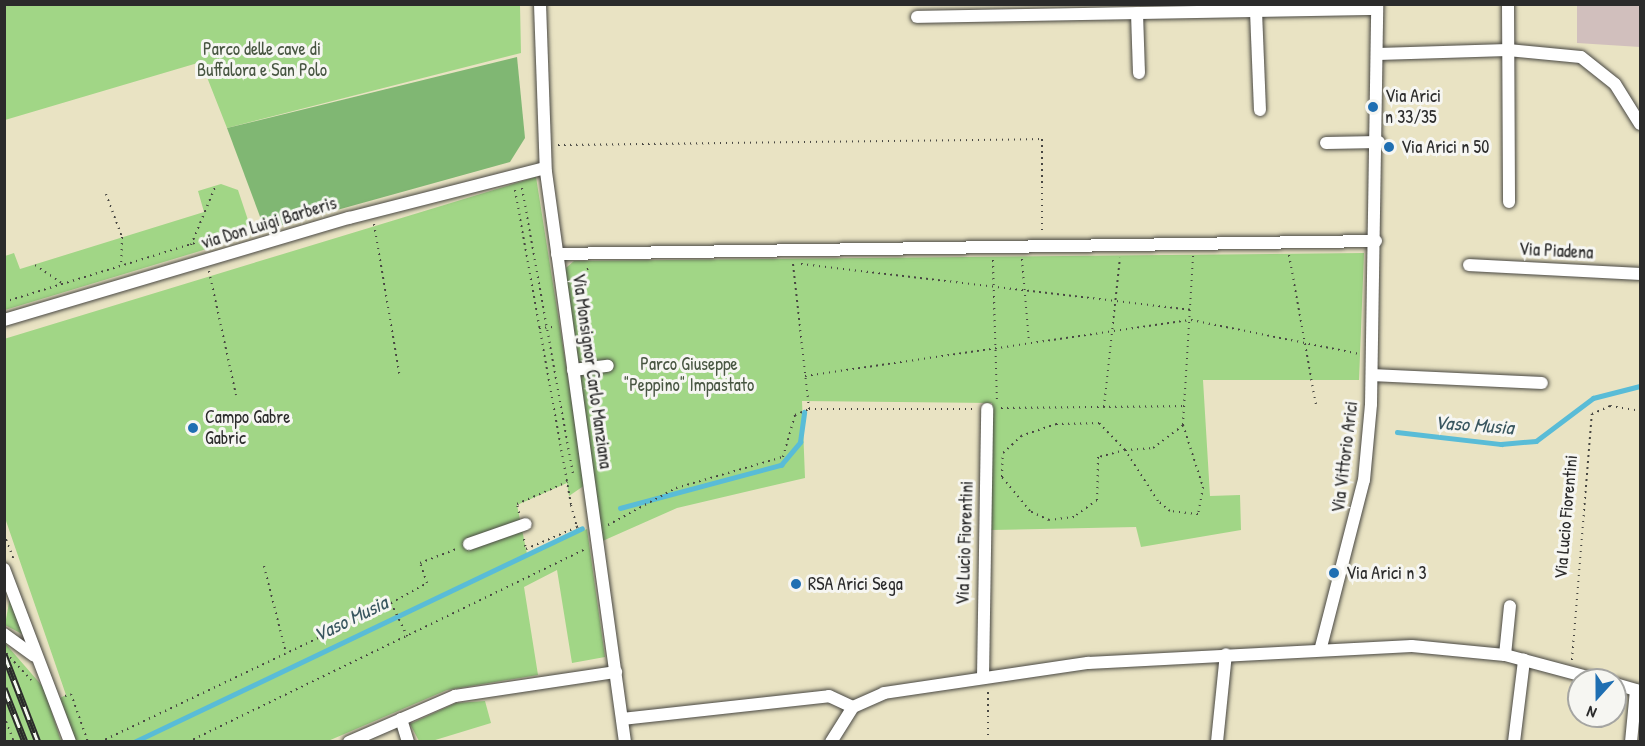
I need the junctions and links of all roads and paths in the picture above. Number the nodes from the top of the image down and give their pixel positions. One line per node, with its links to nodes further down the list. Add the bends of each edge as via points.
1 (540, 4): 14 (street, Via Monsignor Carlo Manziana)
2 (1508, 4): 7 (street)
3 (1377, 7): 4 (street); 8 (street, Via Vittorio Arici)
4 (1256, 11): 5 (street); 10 (street)
5 (1137, 13): 6 (street); 9 (street)
6 (917, 17)
7 (1508, 50): 8 (street); 11 (street, via 1581,57 1615,84); 20 (street)
8 (1378, 54): 12 (street, Via Vittorio Arici)
9 (1139, 73)
10 (1260, 110)
11 (1641, 124)
12 (1379, 142): 13 (street); 28 (street, Via Vittorio Arici)
13 (1326, 143)
14 (543, 146): 15 (street, Via Monsignor Carlo Manziana); 29 (path, via 1042,139)
15 (545, 168): 16 (street, via Don Luigi Barberis); 34 (street, Via Monsignor Carlo Manziana)
16 (513, 182): 18 (path); 51 (street, via Don Luigi Barberis, via 349,218); 73 (path); 74 (path, via 523,188)
17 (216, 185): 30 (path)
18 (503, 191)
19 (106, 194): 41 (path, via 122,237)
20 (1509, 202)
21 (385, 221): 22 (path)
22 (374, 224): 24 (path); 63 (path)
23 (250, 226): 25 (path)
24 (366, 226)
25 (216, 237): 30 (path); 31 (path)
26 (1194, 240): 27 (street); 29 (street); 50 (path)
27 (1286, 240): 28 (street); 54 (path)
28 (1376, 241): 57 (street, Via Vittorio Arici)
29 (1042, 244): 32 (street)
30 (191, 245): 41 (path)
31 (219, 245)
32 (993, 245): 33 (street); 46 (path)
33 (792, 249): 34 (street); 39 (path)
34 (557, 254): 60 (street, Via Monsignor Carlo Manziana)
35 (1120, 257): 48 (path)
36 (1022, 259): 47 (path)
37 (35, 264): 45 (path)
38 (782, 264): 39 (path)
39 (793, 264): 46 (path); 62 (path)
40 (1469, 265): 44 (street, Via Piadena)
41 (121, 266): 45 (path)
42 (599, 267): 59 (path, via 587,267 578,285)
43 (197, 270): 65 (path, via 208,266)
44 (1641, 274)
45 (63, 284): 49 (path)
46 (994, 287): 47 (path); 56 (path)
47 (1025, 291): 48 (path); 55 (path)
48 (1115, 301): 50 (path); 53 (path)
49 (4, 302)
50 (1192, 310): 52 (path)
51 (4, 320)
52 (1191, 320): 53 (path); 54 (path); 71 (path)
53 (1112, 332): 55 (path); 68 (path)
54 (1305, 343): 57 (path); 67 (path)
55 (1029, 344): 56 (path)
56 (996, 349): 62 (path); 69 (path)
57 (1372, 358): 61 (street, Via Vittorio Arici)
58 (608, 366): 59 (street)
59 (588, 368): 60 (street); 66 (path)
60 (573, 370): 82 (street, Via Monsignor Carlo Manziana)
61 (1372, 375): 64 (street); 90 (street, Via Vittorio Arici, via 1364,480)
62 (805, 376): 79 (path, via 809,408 795,415 779,459 676,488)
63 (400, 378)
64 (1542, 383)
65 (236, 395)
66 (592, 402)
67 (1316, 405)
68 (1104, 407)
69 (992, 409): 99 (street, Via Lucio Fiorentini)
70 (1641, 411): 96 (path, Via Lucio Fiorentini, via 1610,405 1592,414)
71 (1183, 425): 72 (path, via 1153,448); 72 (path, via 1203,487 1198,514 1177,513 1158,501)
72 (1125, 450): 72 (path, via 1099,423 1056,424 1021,436 1003,453 1002,477 1030,511 1049,520 1074,517 1090,511 1097,500 1098,457)
73 (567, 482): 78 (path, via 517,504); 80 (path)
74 (575, 483)
75 (581, 512): 77 (path)
76 (606, 514): 79 (path)
77 (585, 524): 80 (path); 81 (path)
78 (524, 525): 80 (path, via 526,549); 83 (street)
79 (608, 525): 82 (path)
80 (577, 528)
81 (587, 529)
82 (598, 543): 89 (path); 97 (street, Via Monsignor Carlo Manziana)
83 (469, 544): 86 (path, via 420,563 427,583)
84 (264, 566): 91 (path)
85 (4, 569): 95 (street)
86 (391, 603): 89 (path); 91 (path)
87 (1510, 606): 93 (street)
88 (4, 634): 95 (street)
89 (407, 636): 110 (path)
90 (1321, 648): 92 (street); 93 (street, via 1412,646)
91 (286, 653): 109 (path)
92 (1226, 654): 99 (street, via 1088,663); 116 (street)
93 (1505, 655): 94 (street)
94 (1524, 660): 98 (street); 117 (street)
95 (39, 661): 107 (street)
96 (1571, 668)
97 (616, 672): 104 (street, via 455,696); 105 (street, Via Monsignor Carlo Manziana)
98 (1567, 672)
99 (985, 678): 102 (street, via 884,693); 115 (path)
100 (1638, 691): 118 (street)
101 (70, 694): 108 (path)
102 (853, 707): 105 (street, via 829,696); 114 (street)
103 (4, 716): 106 (path)
104 (401, 719): 111 (street); 112 (street)
105 (622, 719): 113 (street, Via Monsignor Carlo Manziana)
106 (14, 741)
107 (70, 741)
108 (88, 741)
109 (100, 741)
110 (188, 741)
111 (350, 741)
112 (408, 741)
113 (625, 741)
114 (831, 741)
115 (988, 741)
116 (1217, 741)
117 (1514, 741)
118 (1631, 741)

